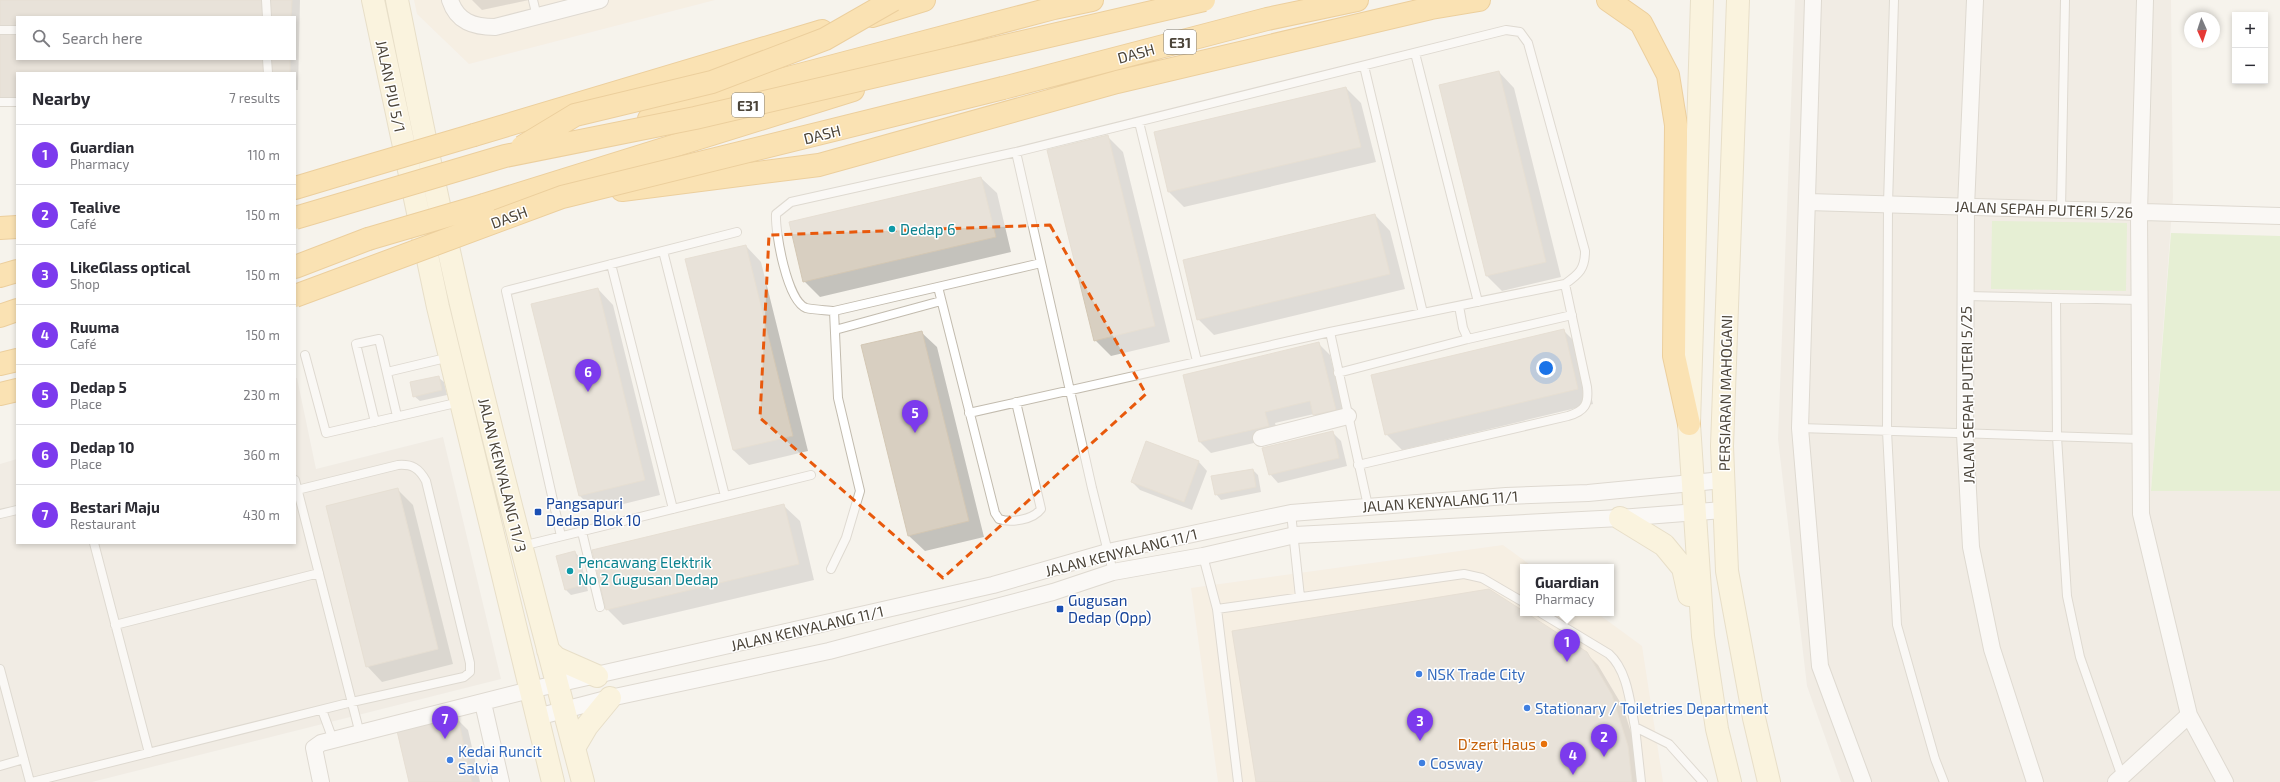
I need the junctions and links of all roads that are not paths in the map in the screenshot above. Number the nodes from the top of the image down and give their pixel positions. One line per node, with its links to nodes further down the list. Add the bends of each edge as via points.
1 (266, 0): 22 (lane)
2 (373, 0): 36 (street, JALAN PJU 5/1)
3 (397, 0): 35 (street, JALAN PJU 5/1)
4 (450, 0): 23 (street, via 455,13 464,21 478,27 495,27)
5 (533, 0): 23 (lane)
6 (893, 0): 34 (highway, bridge, via 825,39 712,82 575,115)
7 (924, 0): 37 (highway, bridge)
8 (1092, 0): 21 (highway)
9 (1204, 0): 34 (highway, E31, bridge, via 695,118)
10 (1358, 0): 38 (highway, DASH / E31, bridge, via 1267,19 886,118)
11 (1479, 0): 38 (highway, bridge, via 1431,8 1117,82 819,165)
12 (1608, 0): 91 (highway, via 1641,22 1668,76 1676,125 1674,356)
13 (1702, 0): 91 (street)
14 (1738, 0): 100 (street, PERSIARAN MAHOGANI, via 1722,438)
15 (1813, 0): 39 (street)
16 (1894, 0): 40 (lane)
17 (1975, 0): 41 (street, JALAN SEPAH PUTERI 5/25)
18 (2065, 0): 42 (lane)
19 (2145, 0): 43 (street)
20 (593, 1): 23 (street)
21 (1054, 8): 46 (highway, bridge, via 769,84); 53 (highway, bridge, via 1023,32 984,50 368,239)
22 (267, 16)
23 (536, 17)
24 (0, 30): 25 (lane)
25 (16, 30)
26 (1415, 53): 28 (lane); 56 (lane, via 1506,30 1520,32 1528,43 1585,251 1585,263 1581,273); 64 (lane)
27 (267, 60): 29 (lane)
28 (1364, 66): 32 (lane); 69 (lane)
29 (268, 72)
30 (0, 102): 31 (lane)
31 (16, 102)
32 (1139, 122): 33 (lane); 78 (lane)
33 (1016, 152): 51 (lane); 68 (lane, via 791,202 783,207 776,214 776,225 790,285 796,299 806,308)
34 (505, 156): 45 (highway, E31, bridge)
35 (430, 167): 105 (street, JALAN KENYALANG 11/3)
36 (409, 171): 76 (street, JALAN KENYALANG 11/3)
37 (296, 188)
38 (562, 197): 58 (highway, DASH / E31, bridge)
39 (1808, 202): 40 (street, JALAN SEPAH PUTERI 5/26); 92 (street)
40 (1888, 204): 41 (street, JALAN SEPAH PUTERI 5/26); 93 (lane)
41 (1966, 207): 42 (street, JALAN SEPAH PUTERI 5/26); 59 (street, JALAN SEPAH PUTERI 5/25)
42 (2061, 209): 43 (street, JALAN SEPAH PUTERI 5/26)
43 (2139, 212): 44 (street, JALAN SEPAH PUTERI 5/26); 62 (street)
44 (2280, 216)
45 (296, 218)
46 (296, 222)
47 (16, 227): 48 (highway)
48 (0, 228)
49 (737, 232): 50 (lane)
50 (663, 251): 52 (lane); 104 (lane)
51 (1041, 263): 57 (lane); 82 (lane)
52 (611, 264): 107 (lane); 117 (lane, via 506,291)
53 (296, 267)
54 (16, 271): 55 (highway)
55 (0, 276)
56 (1566, 284): 64 (lane); 70 (lane)
57 (938, 287): 63 (lane); 68 (lane)
58 (296, 296)
59 (1966, 296): 60 (lane); 94 (street, JALAN SEPAH PUTERI 5/25)
60 (2056, 298): 62 (lane); 95 (lane)
61 (16, 300): 65 (highway)
62 (2140, 300): 97 (street)
63 (941, 301): 72 (lane); 87 (lane)
64 (1478, 302): 66 (lane)
65 (0, 305)
66 (1459, 306): 69 (lane); 74 (lane)
67 (16, 310): 71 (highway)
68 (834, 311): 72 (lane)
69 (1423, 313): 73 (lane)
70 (1572, 315): 74 (lane); 98 (lane, via 1589,399 1586,407 1579,413)
71 (0, 316)
72 (835, 330): 122 (lane, via 838,398 860,491 846,538)
73 (1330, 332): 78 (lane); 81 (lane)
74 (1468, 339): 81 (lane)
75 (306, 355): 90 (lane, via 326,433)
76 (450, 357): 80 (lane); 85 (street, JALAN KENYALANG 11/3)
77 (16, 360): 79 (highway)
78 (1197, 361): 82 (lane)
79 (0, 364)
80 (388, 372): 88 (lane); 90 (lane, via 379,339 356,344)
81 (1338, 373): 89 (lane)
82 (1069, 389): 86 (lane); 120 (lane)
83 (16, 390): 84 (highway)
84 (0, 394)
85 (461, 402): 88 (lane); 110 (street, JALAN KENYALANG 11/3)
86 (1016, 402): 87 (lane); 87 (lane, via 1041,509 1036,515 1029,517 1006,522 998,520)
87 (969, 413)
88 (397, 416): 90 (lane)
89 (1348, 416): 96 (street); 98 (lane)
90 (375, 422)
91 (1689, 424): 102 (street)
92 (1800, 428): 93 (lane); 162 (street, via 1820,666)
93 (1887, 431): 94 (lane); 163 (lane, via 1897,624 1935,759)
94 (1965, 434): 95 (lane); 164 (street, JALAN SEPAH PUTERI 5/25, via 1971,547 1992,649)
95 (2057, 436): 97 (lane); 151 (lane, via 2067,596 2080,657)
96 (1261, 438)
97 (2140, 439): 142 (street, via 2141,514)
98 (1358, 465): 106 (lane)
99 (810, 475): 104 (lane)
100 (1723, 480): 102 (street, JALAN KENYALANG 11/1); 109 (street, PERSIARAN MAHOGANI)
101 (296, 483): 103 (lane)
102 (1692, 483): 106 (street, JALAN KENYALANG 11/1, via 1588,493); 111 (street)
103 (298, 490): 124 (lane); 138 (lane, via 409,464 416,467 426,481 470,663 470,672 464,677)
104 (725, 496): 107 (lane)
105 (510, 505): 110 (street); 119 (street, JALAN KENYALANG 11/3)
106 (1368, 506): 112 (street, JALAN KENYALANG 11/1)
107 (673, 509): 115 (lane)
108 (16, 510): 113 (lane)
109 (1723, 510): 111 (street, JALAN KENYALANG 11/1); 161 (street, PERSIARAN MAHOGANI, via 1726,571)
110 (488, 511): 136 (street, JALAN KENYALANG 11/3)
111 (1694, 512): 114 (street, JALAN KENYALANG 11/1); 131 (street)
112 (1291, 513): 116 (lane); 120 (street, JALAN KENYALANG 11/1)
113 (0, 514)
114 (1620, 518): 116 (street, JALAN KENYALANG 11/1); 131 (street, via 1664,545 1683,568)
115 (582, 532): 117 (lane); 127 (lane)
116 (1295, 535): 121 (street, JALAN KENYALANG 11/1); 125 (lane)
117 (561, 536): 119 (lane)
118 (94, 544): 130 (lane)
119 (521, 547): 132 (street, JALAN KENYALANG 11/3)
120 (1108, 552): 123 (lane); 134 (street, JALAN KENYALANG 11/1, via 985,586)
121 (1203, 556): 123 (street, JALAN KENYALANG 11/1); 128 (lane)
122 (831, 569)
123 (1113, 572): 137 (street, JALAN KENYALANG 11/1, via 1053,592 829,651)
124 (319, 573): 130 (lane); 138 (lane)
125 (1300, 597): 126 (lane, via 1464,574 1482,578); 128 (lane)
126 (1520, 600)
127 (600, 607)
128 (1216, 609): 157 (lane)
129 (1546, 616): 144 (lane, via 1617,661 1622,671)
130 (115, 625): 148 (lane)
131 (1703, 636): 160 (street, via 1717,729)
132 (548, 650): 134 (street, via 556,658); 135 (street, JALAN KENYALANG 11/3)
133 (0, 669): 149 (lane)
134 (597, 676): 135 (street, JALAN KENYALANG 11/1)
135 (558, 684): 136 (street, JALAN KENYALANG 11/1); 141 (street, JALAN KENYALANG 11/3)
136 (530, 690): 139 (street, JALAN KENYALANG 11/1); 143 (street, JALAN KENYALANG 11/3)
137 (610, 698): 141 (street, JALAN KENYALANG 11/1); 147 (street, via 587,726)
138 (352, 702): 140 (lane); 145 (lane)
139 (483, 703): 145 (street, JALAN KENYALANG 11/1); 154 (street)
140 (322, 710): 146 (lane); 148 (lane)
141 (564, 710): 143 (street, JALAN KENYALANG 11/1); 147 (street, JALAN KENYALANG 11/3)
142 (2189, 715): 151 (street); 165 (street)
143 (537, 717): 155 (street, JALAN KENYALANG 11/3)
144 (1635, 727): 158 (lane); 159 (lane, via 1669,744)
145 (360, 734): 146 (street, JALAN KENYALANG 11/1)
146 (333, 740): 153 (street, JALAN KENYALANG 11/1, via 314,748)
147 (574, 748): 156 (street, JALAN KENYALANG 11/3)
148 (149, 753): 152 (lane)
149 (24, 760): 150 (lane); 152 (lane)
150 (0, 766)
151 (2119, 779)
152 (31, 782)
153 (321, 782)
154 (502, 782)
155 (553, 782)
156 (583, 782)
157 (1238, 782)
158 (1641, 782)
159 (1703, 782)
160 (1730, 782)
161 (1769, 782)
162 (1863, 782)
163 (1944, 782)
164 (2035, 782)
165 (2225, 782)

